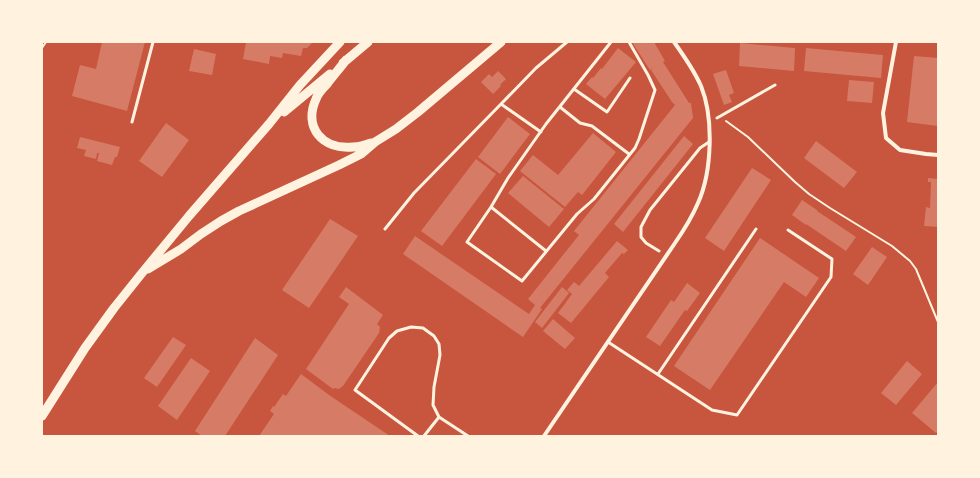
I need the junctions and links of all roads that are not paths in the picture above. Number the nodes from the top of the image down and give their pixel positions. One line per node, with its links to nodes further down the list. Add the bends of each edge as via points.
1 (153, 42): 17 (lane)
2 (340, 42): 18 (main road, via 300,85)
3 (368, 42): 10 (main road)
4 (501, 42): 20 (main road, via 418,112)
5 (567, 42): 14 (lane, via 536,68)
6 (611, 42): 13 (lane)
7 (629, 42): 22 (lane, via 655,90 639,139)
8 (674, 42): 21 (street, via 701,87 708,116)
9 (896, 42): 23 (street, via 883,113 886,138 900,150)
10 (346, 60): 18 (main road); 20 (main road, via 317,97 313,106 313,124 321,138 335,145 354,147)
11 (630, 78): 13 (lane, via 607,112)
12 (775, 84): 16 (lane)
13 (574, 89): 15 (lane)
14 (501, 104): 19 (lane); 26 (lane, via 414,193)
15 (560, 107): 19 (lane); 22 (lane, via 580,123 592,126)
16 (717, 118)
17 (132, 122)
18 (270, 124): 30 (main road)
19 (541, 132): 24 (lane, via 508,178)
20 (375, 142): 30 (main road, via 361,154 221,221)
21 (709, 142): 29 (lane, via 700,148 685,166 650,210 641,227 641,237); 31 (street, via 707,168 699,202)
22 (630, 154): 28 (lane, via 594,199 577,214)
23 (938, 155)
24 (491, 208): 28 (lane); 28 (lane, via 466,242 522,281)
25 (756, 229): 32 (lane)
26 (386, 230)
27 (788, 230): 32 (lane, via 832,260 831,277 737,415 712,410)
28 (546, 251)
29 (659, 251)
30 (142, 272): 33 (main road, via 85,348)
31 (608, 342): 32 (lane); 38 (street)
32 (658, 374)
33 (42, 416)
34 (439, 417): 35 (lane, via 433,405 440,355 439,344 434,336 423,328 411,327 397,331 389,338 355,390); 36 (lane); 37 (lane)
35 (418, 436)
36 (424, 436)
37 (468, 436)
38 (544, 436)

